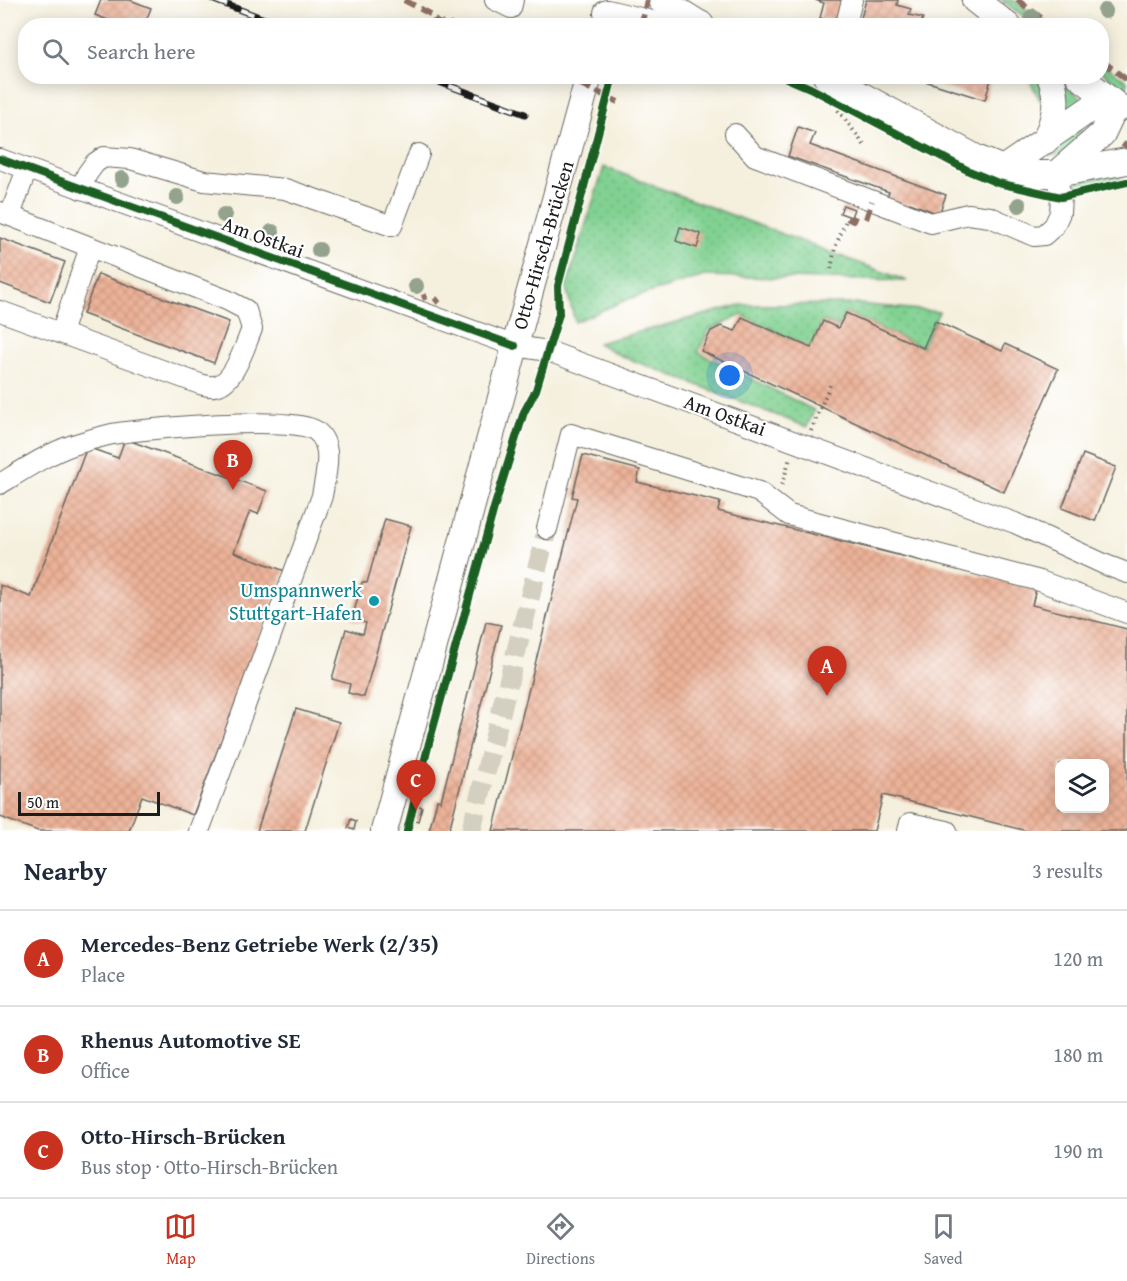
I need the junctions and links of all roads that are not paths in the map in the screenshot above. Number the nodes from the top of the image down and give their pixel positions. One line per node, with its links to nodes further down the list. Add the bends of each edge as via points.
1 (495, 0): 2 (street, via 511,8)
2 (513, 0)
3 (661, 0): 8 (main road)
4 (852, 0): 9 (street)
5 (975, 0): 10 (main road)
6 (607, 13): 7 (main road)
7 (627, 18)
8 (691, 18)
9 (848, 18)
10 (998, 18)
11 (587, 84): 29 (main road, Otto-Hirsch-Brücken)
12 (841, 84): 22 (main road)
13 (1054, 84): 17 (main road, via 1054,122)
14 (1089, 84): 15 (main road)
15 (1118, 107): 17 (main road, via 1094,106); 23 (main road, via 1102,134)
16 (735, 134): 23 (street, via 755,156 931,224 968,214 990,217 1034,236 1044,235 1060,213)
17 (1045, 141): 22 (main road)
18 (419, 154): 24 (street, via 392,226 285,189 204,181 130,159 104,157 87,174)
19 (0, 159): 21 (street, Am Ostkai)
20 (1127, 161): 23 (main road)
21 (27, 169): 24 (street, Am Ostkai); 25 (street)
22 (1003, 169): 23 (main road)
23 (1056, 174)
24 (81, 189): 29 (street, Am Ostkai)
25 (5, 213): 26 (street)
26 (90, 247): 28 (street); 28 (street, via 227,300 246,310 252,329 226,382 215,386)
27 (0, 311): 28 (street)
28 (61, 333)
29 (514, 346): 32 (street, Am Ostkai, via 548,351 805,445 1015,523); 37 (main road, Otto-Hirsch-Brücken)
30 (0, 484): 36 (street, via 72,445 110,435 181,426 279,423 307,426 324,440 327,459 322,496)
31 (547, 529): 35 (street, via 571,434 759,492 789,515 1040,581)
32 (1106, 565): 33 (street, Am Ostkai); 34 (street, Am Ostkai)
33 (1127, 573)
34 (1127, 579)
35 (1127, 613)
36 (199, 831)
37 (384, 831)
38 (908, 831): 39 (street, via 910,823)
39 (947, 831)

